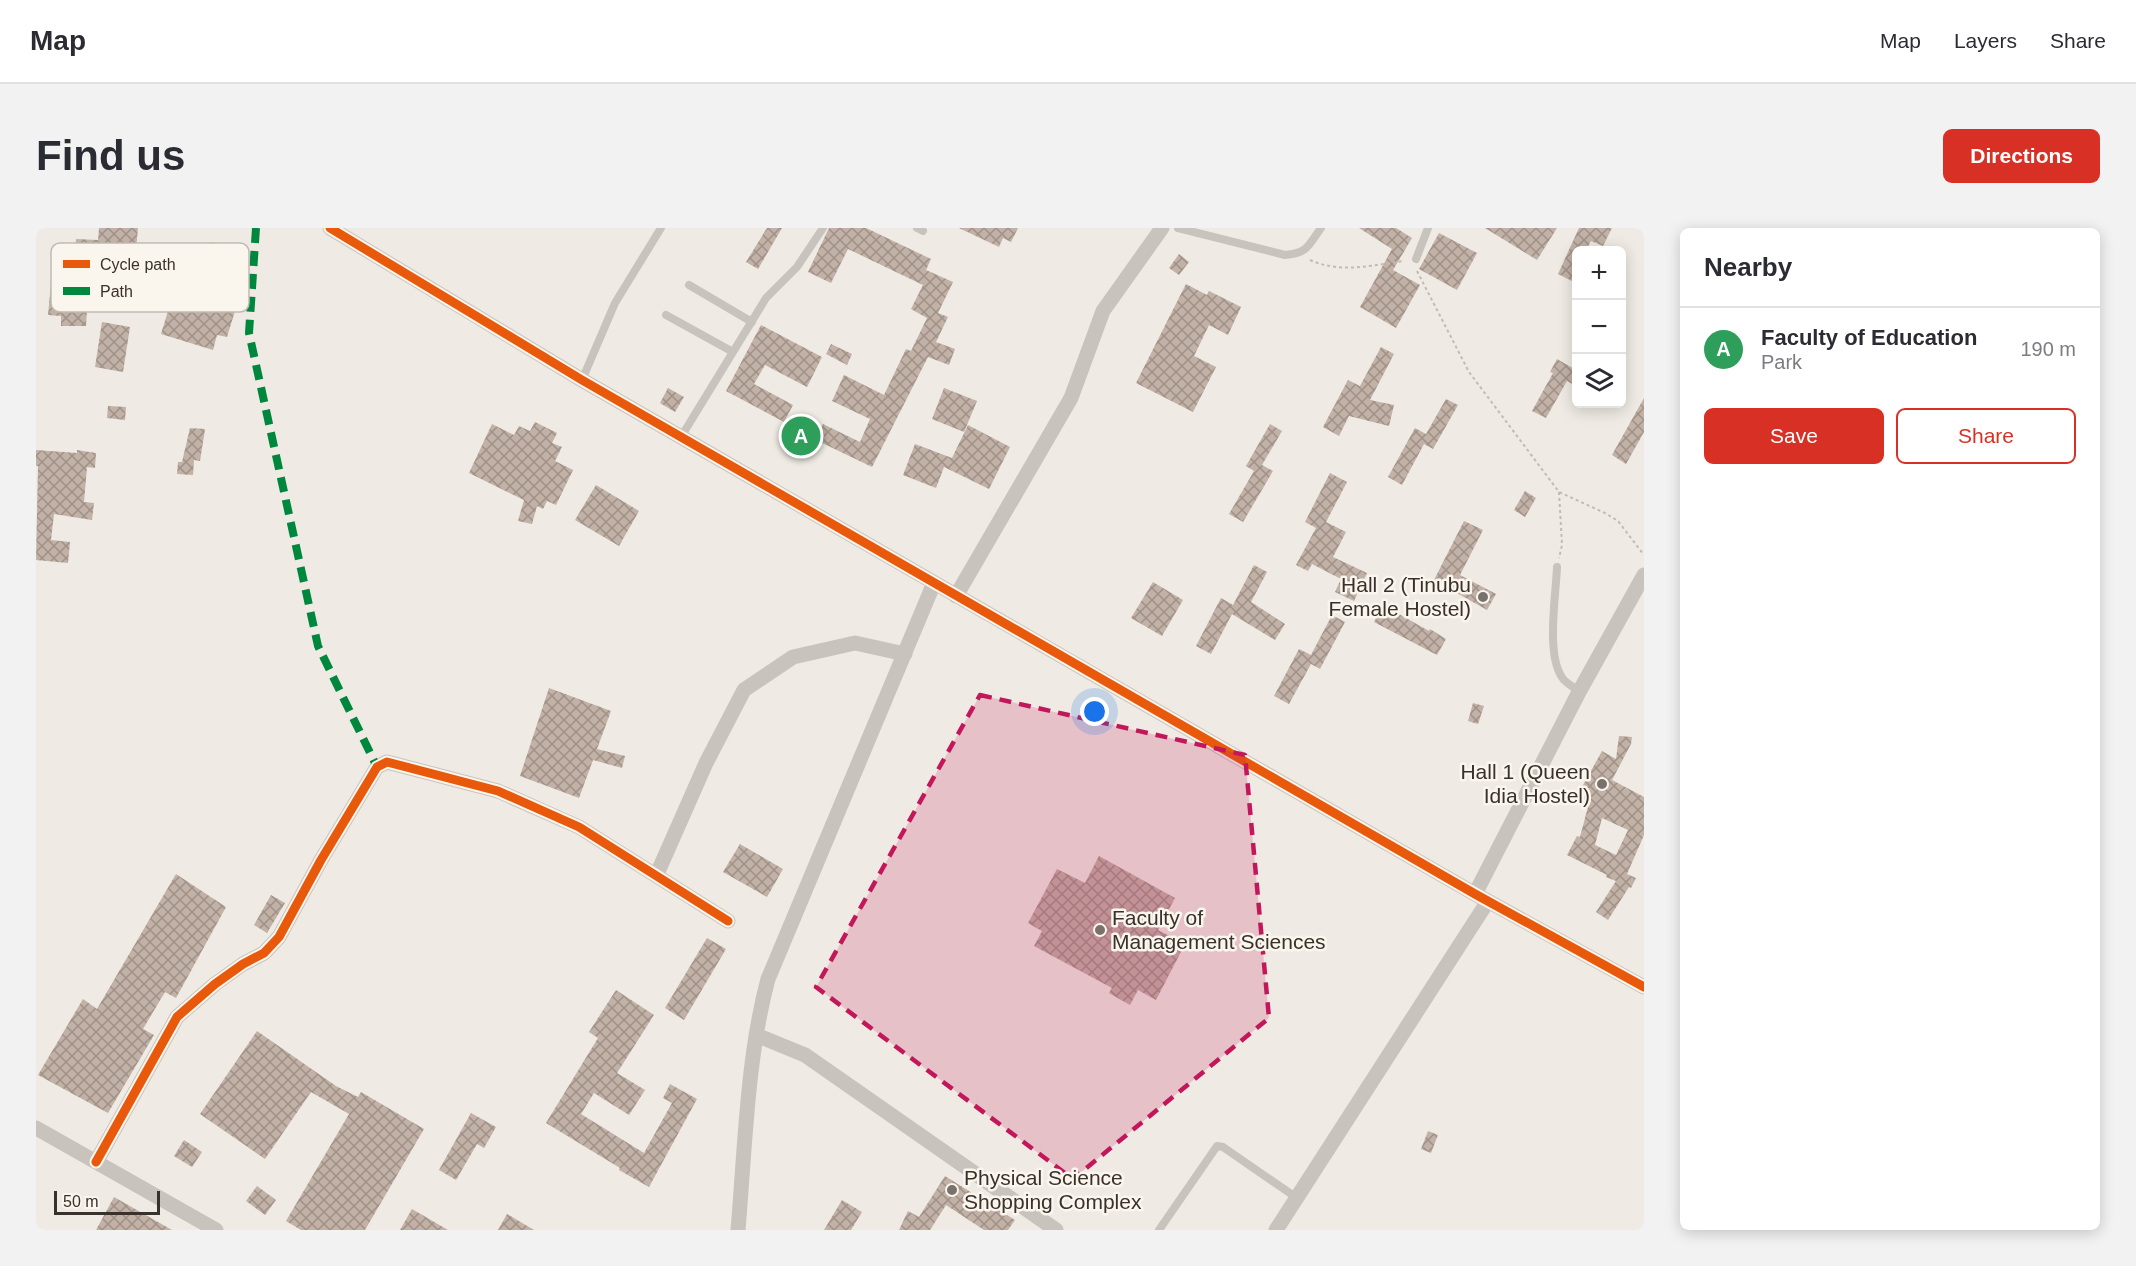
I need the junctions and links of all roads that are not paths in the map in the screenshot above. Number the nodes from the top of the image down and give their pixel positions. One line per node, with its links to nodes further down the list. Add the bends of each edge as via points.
1 (330, 228): 13 (street)
2 (661, 228): 13 (lane, via 615,303)
3 (823, 228): 11 (lane, via 797,267 766,298)
4 (1162, 228): 18 (street, via 1103,312 1071,398)
5 (1178, 228): 6 (lane, via 1285,255 1300,254)
6 (1321, 228)
7 (1428, 228): 8 (lane)
8 (1416, 259)
9 (689, 285): 11 (lane)
10 (666, 315): 12 (lane)
11 (752, 322): 12 (lane)
12 (733, 352): 14 (lane)
13 (582, 380): 14 (street)
14 (681, 437): 17 (street)
15 (1557, 567): 20 (lane, via 1554,653 1564,680)
16 (1644, 575): 20 (street)
17 (934, 583): 18 (street); 19 (street)
18 (957, 596): 22 (street)
19 (904, 654): 21 (street, via 855,643 793,657 744,690 706,763); 25 (street, via 768,979)
20 (1579, 692): 22 (street)
21 (657, 874): 23 (street); 27 (street, via 579,827 498,791 387,762 376,767 279,937 264,953 215,984 177,1017)
22 (1481, 897): 24 (street); 28 (street)
23 (728, 921)
24 (1644, 987)
25 (756, 1035): 30 (street); 31 (street, via 806,1055)
26 (36, 1128): 27 (street)
27 (96, 1162): 29 (street)
28 (1297, 1198): 32 (lane, via 1217,1146); 33 (street)
29 (216, 1230)
30 (738, 1230)
31 (1056, 1230)
32 (1159, 1230)
33 (1276, 1230)

